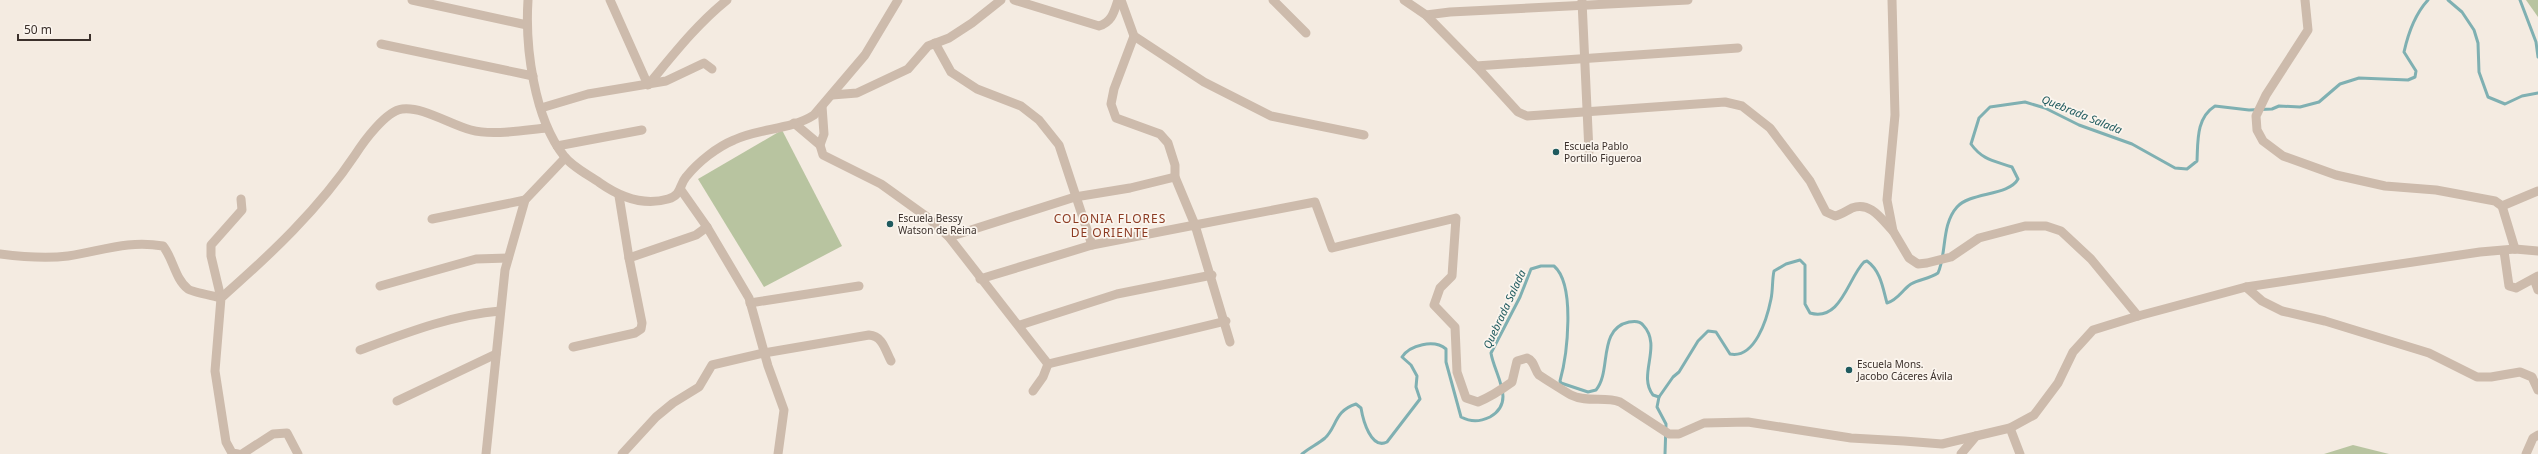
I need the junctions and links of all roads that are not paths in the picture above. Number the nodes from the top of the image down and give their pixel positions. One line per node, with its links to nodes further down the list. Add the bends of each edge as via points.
1 (412, 0): 16 (street)
2 (528, 0): 16 (street)
3 (610, 0): 26 (street)
4 (727, 0): 26 (street, via 691,32)
5 (898, 0): 27 (street, via 865,55)
6 (1001, 0): 20 (street, via 972,23)
7 (1014, 0): 8 (street, via 1099,26 1106,24 1113,16)
8 (1120, 0): 18 (street)
9 (1273, 0): 17 (street)
10 (1404, 0): 15 (street)
11 (1688, 0): 14 (street)
12 (1892, 0): 50 (street, via 1895,115 1887,196)
13 (2305, 0): 46 (street, via 2308,30 2266,95 2256,116 2257,130 2263,141 2283,156 2336,175 2385,186 2436,190 2480,198 2495,201)
14 (1582, 3): 15 (street); 22 (street)
15 (1426, 15): 23 (street)
16 (527, 25): 25 (street)
17 (1306, 32)
18 (1134, 36): 34 (street, via 1204,82 1271,116); 39 (street, via 1111,104 1116,118 1160,134 1168,143 1175,165)
19 (381, 44): 25 (street)
20 (935, 44): 27 (street, via 928,46 908,68 857,93); 43 (street, via 951,72 976,89 1021,106 1039,120 1059,145)
21 (1738, 48): 22 (street)
22 (1586, 56): 23 (street); 30 (street)
23 (1476, 66): 30 (street, via 1506,102 1527,116)
24 (712, 69): 26 (street, via 704,63 679,77)
25 (533, 76): 29 (street)
26 (648, 85): 29 (street, via 588,94)
27 (832, 95): 28 (street)
28 (822, 106): 31 (street, via 810,118); 35 (street, via 824,134)
29 (541, 108): 32 (street)
30 (1588, 111): 37 (street); 50 (street, via 1725,102 1742,106 1770,128 1810,181 1829,214 1835,216 1865,206)
31 (794, 123): 35 (street); 40 (street, via 737,138 718,148 685,177)
32 (547, 128): 36 (street); 66 (street, via 472,131 414,110 402,109 391,112 361,146 336,184 281,243)
33 (642, 130): 36 (street)
34 (1364, 135)
35 (820, 145): 51 (street, via 824,155 881,184)
36 (557, 146): 38 (street)
37 (1588, 152)
38 (565, 158): 42 (street); 45 (street)
39 (1175, 177): 43 (street); 48 (street)
40 (681, 190): 42 (street, via 675,196 664,200 628,199); 49 (street)
41 (2538, 191): 46 (street)
42 (619, 196): 58 (street)
43 (1075, 197): 51 (street); 52 (street)
44 (241, 199): 66 (street, via 242,210 211,245 211,256)
45 (524, 200): 47 (street); 57 (street)
46 (2502, 206): 53 (street)
47 (432, 219)
48 (1195, 225): 52 (street); 59 (street); 84 (street, via 1315,202 1332,248 1454,217 1452,276 1440,288 1434,305 1455,327 1457,372 1466,398 1478,402 1494,395 1512,382 1517,361 1527,358 1539,376 1571,395 1620,402 1665,432 1679,434 1704,423 1748,422 1850,438 1942,444)
49 (707, 226): 58 (street, via 696,235); 67 (street)
50 (1893, 231): 69 (street, via 1913,262 1918,264 1946,258 1979,238 2036,224 2056,228 2091,259)
51 (949, 237): 61 (street)
52 (1092, 245): 61 (street)
53 (2515, 249): 54 (street); 55 (street)
54 (2504, 251): 60 (street, via 2509,286 2516,288); 64 (street, via 2480,252)
55 (2538, 251)
56 (0, 254): 66 (street, via 40,258 68,256 138,243 163,246 188,290)
57 (508, 258): 62 (street, via 476,259); 68 (street)
58 (628, 258): 73 (street, via 642,323 641,329 635,333)
59 (1212, 275): 70 (street); 71 (street, via 1117,294)
60 (2536, 277): 65 (street)
61 (980, 279): 71 (street)
62 (380, 286)
63 (859, 286): 67 (street)
64 (2246, 287): 69 (street); 80 (street, via 2262,301 2282,311 2429,352 2477,376 2491,377 2520,372 2532,377)
65 (2538, 290)
66 (221, 298): 85 (street, via 216,371 226,442 232,453)
67 (750, 303): 75 (street)
68 (500, 311): 74 (street, via 474,313 409,331); 76 (street)
69 (2138, 316): 82 (street, via 2093,330 2073,352 2058,383 2040,408 2029,419)
70 (1226, 320): 72 (street); 78 (street)
71 (1020, 325): 78 (street)
72 (1230, 342)
73 (573, 347)
74 (360, 350)
75 (764, 353): 77 (street, via 876,336 881,339); 89 (street, via 712,365 699,387 656,417); 90 (street, via 785,416)
76 (496, 354): 81 (street); 88 (street)
77 (891, 361)
78 (1048, 364): 79 (street, via 1043,377)
79 (1033, 390)
80 (2538, 390)
81 (397, 401)
82 (2010, 428): 84 (street); 92 (street)
83 (2538, 435): 93 (street, via 2533,438)
84 (1976, 436): 91 (street)
85 (238, 454)
86 (242, 454): 87 (street, via 273,434 287,433)
87 (298, 454)
88 (486, 454)
89 (622, 454)
90 (778, 454)
91 (1961, 454)
92 (2020, 454)
93 (2526, 454)

